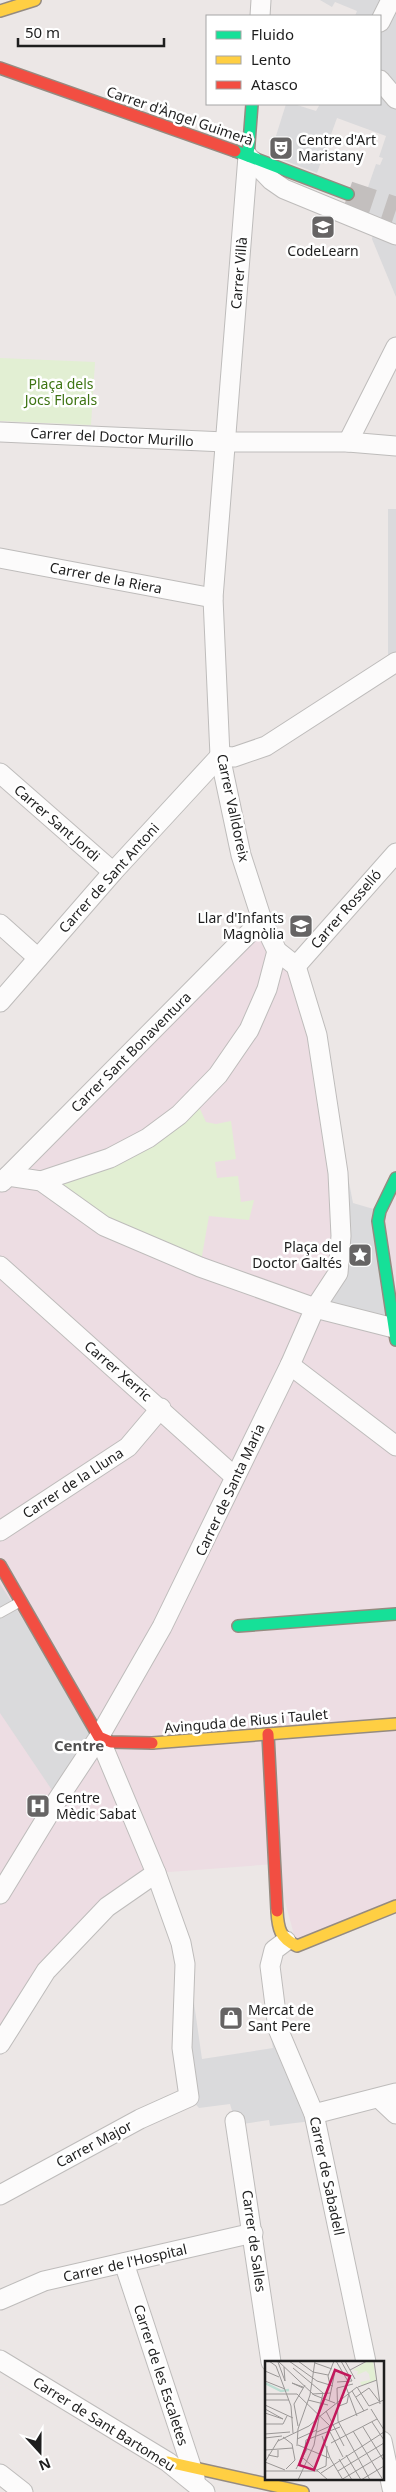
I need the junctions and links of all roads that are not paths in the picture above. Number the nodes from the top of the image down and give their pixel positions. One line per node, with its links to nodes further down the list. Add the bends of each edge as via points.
1 (261, 0): 5 (street)
2 (392, 0): 6 (street)
3 (30, 2): 4 (street); 7 (street)
4 (0, 11)
5 (260, 15)
6 (381, 20)
7 (0, 23)
8 (0, 68): 12 (street, Carrer d'Àngel Guimerà)
9 (381, 81): 10 (street)
10 (396, 99)
11 (252, 105): 12 (street, Carrer Villà)
12 (248, 156): 13 (street, Carrer d'Àngel Guimerà); 14 (street, via 270,180 284,189); 17 (street, Carrer Villà)
13 (348, 194)
14 (396, 235)
15 (396, 347): 18 (street)
16 (0, 432): 17 (street, Carrer del Doctor Murillo)
17 (225, 442): 18 (street); 21 (street, Carrer Valldoreix)
18 (348, 442): 19 (street)
19 (396, 446)
20 (0, 558): 21 (street, Carrer de la Riera)
21 (213, 598): 23 (street, Carrer Valldoreix)
22 (396, 662): 23 (street, via 266,746 234,757)
23 (220, 756): 26 (street, Carrer de Sant Antoni); 27 (street, Carrer Valldoreix, via 241,855)
24 (0, 773): 26 (street, Carrer Sant Jordi)
25 (396, 853): 31 (street, Carrer Rosselló)
26 (113, 872): 30 (street, Carrer de Sant Antoni)
27 (262, 920): 29 (street, Carrer Valldoreix); 34 (street, Carrer Sant Bonaventura)
28 (0, 924): 30 (street)
29 (277, 951): 31 (street, Carrer Valldoreix); 35 (street, via 268,989 249,1030 218,1075 179,1114 148,1138 110,1158)
30 (38, 958): 32 (street, Carrer de Sant Antoni)
31 (296, 966): 37 (street, Carrer de Santa Maria, via 317,1035 338,1173 342,1236 338,1274)
32 (0, 1002)
33 (396, 1178): 38 (street, via 380,1210 378,1222)
34 (4, 1180): 35 (street)
35 (41, 1181): 37 (street, via 104,1226 200,1267)
36 (0, 1266): 40 (street, Carrer Xerric)
37 (315, 1308): 38 (street); 39 (street, Carrer de Santa Maria)
38 (395, 1332)
39 (290, 1365): 41 (street); 42 (street, Carrer de Santa Maria)
40 (161, 1408): 42 (street, Carrer Xerric); 43 (street, Carrer de la Lluna, via 128,1447)
41 (396, 1446)
42 (235, 1477): 51 (street, Carrer de Santa Maria, via 162,1627)
43 (0, 1531)
44 (0, 1565): 45 (street)
45 (20, 1601): 46 (lane); 51 (street)
46 (0, 1613)
47 (396, 1614): 48 (street)
48 (238, 1626)
49 (396, 1724): 50 (street, Avinguda de Rius i Taulet)
50 (268, 1734): 51 (street, Avinguda de Rius i Taulet, via 139,1744 111,1742); 55 (street, via 278,1929)
51 (99, 1737): 52 (street); 53 (street, Carrer de Santa Maria)
52 (156, 1873): 56 (street, via 107,1907 46,1971); 61 (street, Carrer Major, via 181,1942 185,1964 182,2048 189,2097 140,2119)
53 (0, 1894)
54 (396, 1906): 55 (street, via 310,1942 296,1946)
55 (286, 1941): 58 (street, Carrer de Sabadell, via 274,1950 270,1966 278,2029)
56 (0, 2044)
57 (388, 2096): 58 (street); 59 (street)
58 (314, 2114): 67 (street, Carrer de Sabadell)
59 (396, 2114)
60 (235, 2121): 62 (street, Carrer de Salles)
61 (0, 2195)
62 (253, 2233): 63 (street, Carrer de l'Hospital); 66 (street, Carrer de Salles)
63 (124, 2263): 64 (street, Carrer de l'Hospital, via 44,2281); 70 (street, Carrer de les Escaletes)
64 (0, 2300)
65 (0, 2360): 70 (street, Carrer de Sant Bartomeu)
66 (271, 2361)
67 (366, 2361)
68 (384, 2451): 72 (street)
69 (0, 2474): 73 (street)
70 (199, 2482): 71 (street)
71 (293, 2486)
72 (392, 2489)
73 (23, 2492)

